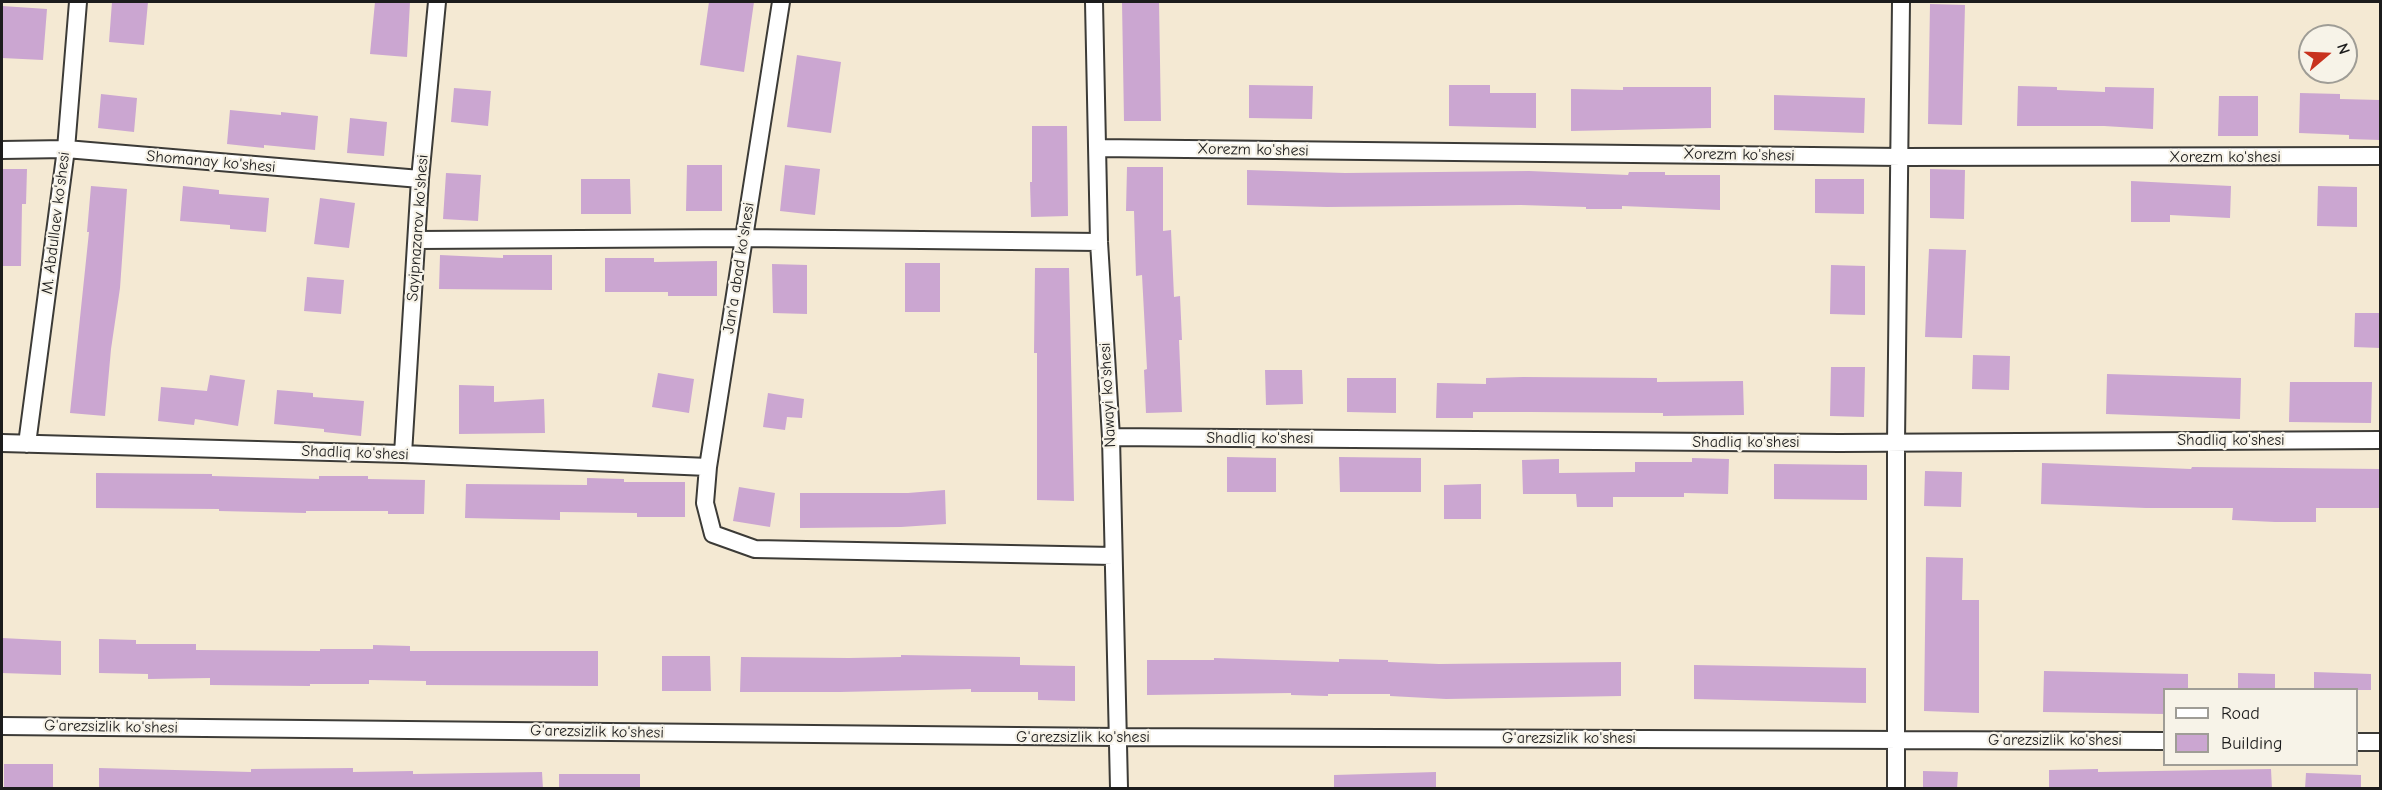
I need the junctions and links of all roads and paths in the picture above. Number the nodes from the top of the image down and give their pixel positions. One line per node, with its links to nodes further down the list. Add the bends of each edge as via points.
1 (78, 2): 7 (street, M. Abdullaev ko'shesi)
2 (436, 2): 11 (street, Sayipnazarov ko'shesi)
3 (781, 2): 12 (street, Jan'a abad ko'shesi)
4 (1094, 2): 6 (street, Nawayi ko'shesi)
5 (1901, 2): 10 (street)
6 (1097, 148): 10 (street, Xorezm ko'shesi); 14 (street, Nawayi ko'shesi)
7 (66, 149): 8 (street, Shomanay ko'shesi); 11 (street, Shomanay ko'shesi); 19 (street, M. Abdullaev ko'shesi)
8 (2, 150)
9 (2380, 156): 10 (street, Xorezm ko'shesi)
10 (1901, 157): 17 (street)
11 (420, 179): 13 (street, Sayipnazarov ko'shesi)
12 (744, 238): 13 (street); 14 (street); 21 (street, Jan'a abad ko'shesi)
13 (417, 240): 20 (street, Sayipnazarov ko'shesi)
14 (1100, 242): 15 (street, Nawayi ko'shesi)
15 (1110, 437): 17 (street, Shadliq ko'shesi); 22 (street, Nawayi ko'shesi)
16 (2380, 440): 17 (street, Shadliq ko'shesi)
17 (1896, 442): 25 (street)
18 (2, 443): 19 (street, Shadliq ko'shesi)
19 (27, 444): 20 (street, Shadliq ko'shesi)
20 (403, 454): 21 (street, Shadliq ko'shesi)
21 (708, 467): 22 (street, Jan'a abad ko'shesi, via 705,503 713,534 755,549)
22 (1113, 556): 24 (street, Nawayi ko'shesi)
23 (2, 726): 24 (street, G'arezsizlik ko'shesi)
24 (1118, 737): 25 (street, G'arezsizlik ko'shesi); 29 (street, Nawayi ko'shesi)
25 (1897, 739): 26 (street, G'arezsizlik ko'shesi); 30 (street)
26 (2163, 741)
27 (2358, 742): 28 (street)
28 (2380, 742)
29 (1119, 789)
30 (1896, 789)

